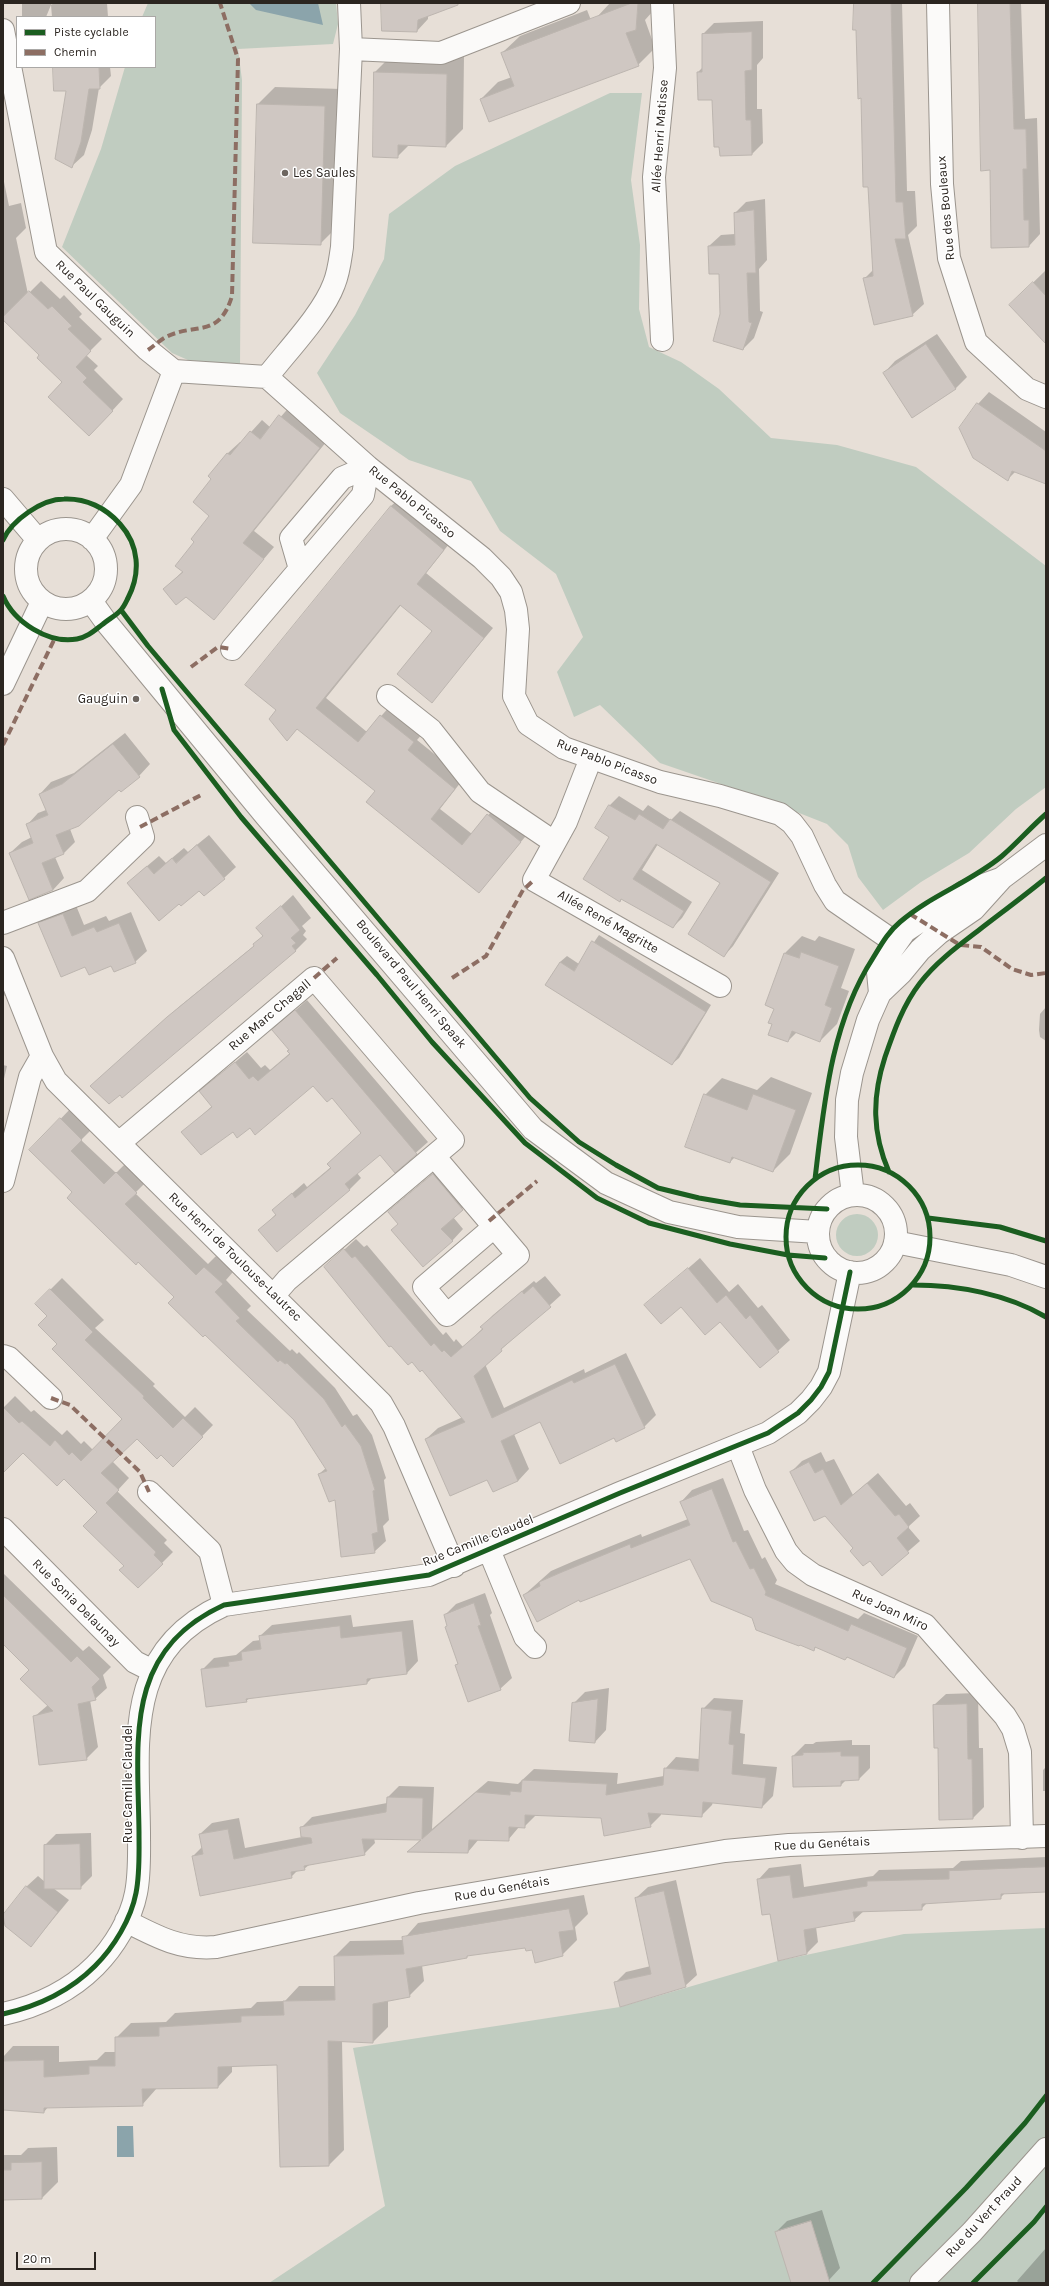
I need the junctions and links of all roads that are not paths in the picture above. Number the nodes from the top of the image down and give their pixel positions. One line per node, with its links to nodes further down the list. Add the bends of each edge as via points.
1 (349, 3): 6 (street)
2 (569, 3): 6 (street, via 441,53)
3 (662, 3): 7 (street, Allée Henri Matisse, via 665,68 654,177)
4 (938, 3): 10 (street, Rue des Bouleaux, via 942,184 949,258 976,342 1027,389)
5 (3, 30): 8 (street, Rue Paul Gauguin, via 46,252 148,350)
6 (351, 49): 9 (street, via 339,268 334,285 324,303)
7 (662, 340)
8 (174, 371): 9 (street); 13 (street, via 131,485)
9 (267, 377): 11 (street, Rue Pablo Picasso)
10 (1046, 398)
11 (368, 467): 17 (street, via 342,478 291,538 300,569); 20 (street, Rue Pablo Picasso, via 482,558 501,577 511,592 516,610 518,629 514,696 520,711 528,724 545,737 564,748)
12 (3, 499): 14 (street)
13 (92, 539): 14 (street, via 76,530 62,529); 15 (street, via 103,553 106,568 102,587)
14 (38, 540): 16 (street, via 28,555 26,572 31,589)
15 (91, 601): 16 (street, via 80,607 67,609 55,608); 36 (street, Boulevard Paul Henri Spaak, via 266,816 533,1129 606,1183 669,1212 738,1227)
16 (42, 602): 18 (street)
17 (232, 649)
18 (3, 684)
19 (388, 696): 22 (street, via 431,730 480,792)
20 (591, 758): 22 (street, Allée René Magritte, via 566,822); 26 (street, Rue Pablo Picasso, via 660,782 780,814 792,823 802,836 835,901)
21 (137, 817): 25 (street, via 143,836 87,891)
22 (554, 842): 28 (street, Allée René Magritte, via 534,880)
23 (1046, 845): 24 (street)
24 (1002, 878): 26 (street, via 964,892 942,905 905,931); 29 (street, via 974,909 939,933 920,950 901,974)
25 (3, 923)
26 (896, 943): 29 (street, via 878,972)
27 (3, 958): 30 (street, Rue Henri de Toulouse-Lautrec)
28 (720, 986)
29 (880, 993): 34 (street, via 868,1020 847,1100 846,1137)
30 (42, 1056): 31 (street, Rue Henri de Toulouse-Lautrec, via 56,1081); 33 (street, via 30,1077)
31 (119, 1143): 32 (street, Rue Marc Chagall, via 314,978 453,1140); 40 (street, Rue Henri de Toulouse-Lautrec)
32 (434, 1156): 35 (street); 40 (street, Rue Marc Chagall, via 287,1280)
33 (3, 1181)
34 (853, 1195): 36 (street, via 830,1205 822,1216); 37 (street, via 872,1198 888,1210 895,1225)
35 (494, 1228)
36 (818, 1232): 38 (street, via 820,1247 826,1258 835,1267)
37 (895, 1242): 38 (street, via 889,1256 879,1266 867,1272); 39 (street, via 1011,1264)
38 (850, 1272): 43 (street, Rue Camille Claudel, via 829,1372 821,1388 786,1422)
39 (1046, 1278)
40 (274, 1295): 47 (street, Rue Henri de Toulouse-Lautrec, via 382,1403)
41 (3, 1356): 42 (street)
42 (51, 1398)
43 (738, 1446): 46 (street, Rue Camille Claudel, via 620,1493); 52 (street, Rue Joan Miro, via 755,1490 786,1551 795,1562 812,1575 925,1625 1005,1716 1014,1729 1020,1752)
44 (149, 1492): 48 (street, via 210,1551)
45 (3, 1529): 50 (street, Rue Sonia Delaunay, via 135,1662)
46 (489, 1550): 47 (street, Rue Camille Claudel); 49 (street, via 525,1637)
47 (454, 1566): 48 (street, Rue Camille Claudel, via 412,1578)
48 (224, 1605): 50 (street, Rue Camille Claudel, via 204,1614 185,1628)
49 (535, 1647)
50 (153, 1672): 53 (street, Rue Camille Claudel, via 143,1696 138,1725 140,1869 136,1894)
51 (1046, 1836): 52 (street, Rue du Genétais)
52 (1022, 1838): 53 (street, Rue du Genétais, via 789,1845 725,1851 419,1903 216,1947 196,1948 179,1944)
53 (126, 1921): 54 (street, via 102,1959 72,1986 43,2002)
54 (3, 2014)
55 (1046, 2149): 56 (street, Rue du Vert Praud, via 972,2232)
56 (921, 2283)

